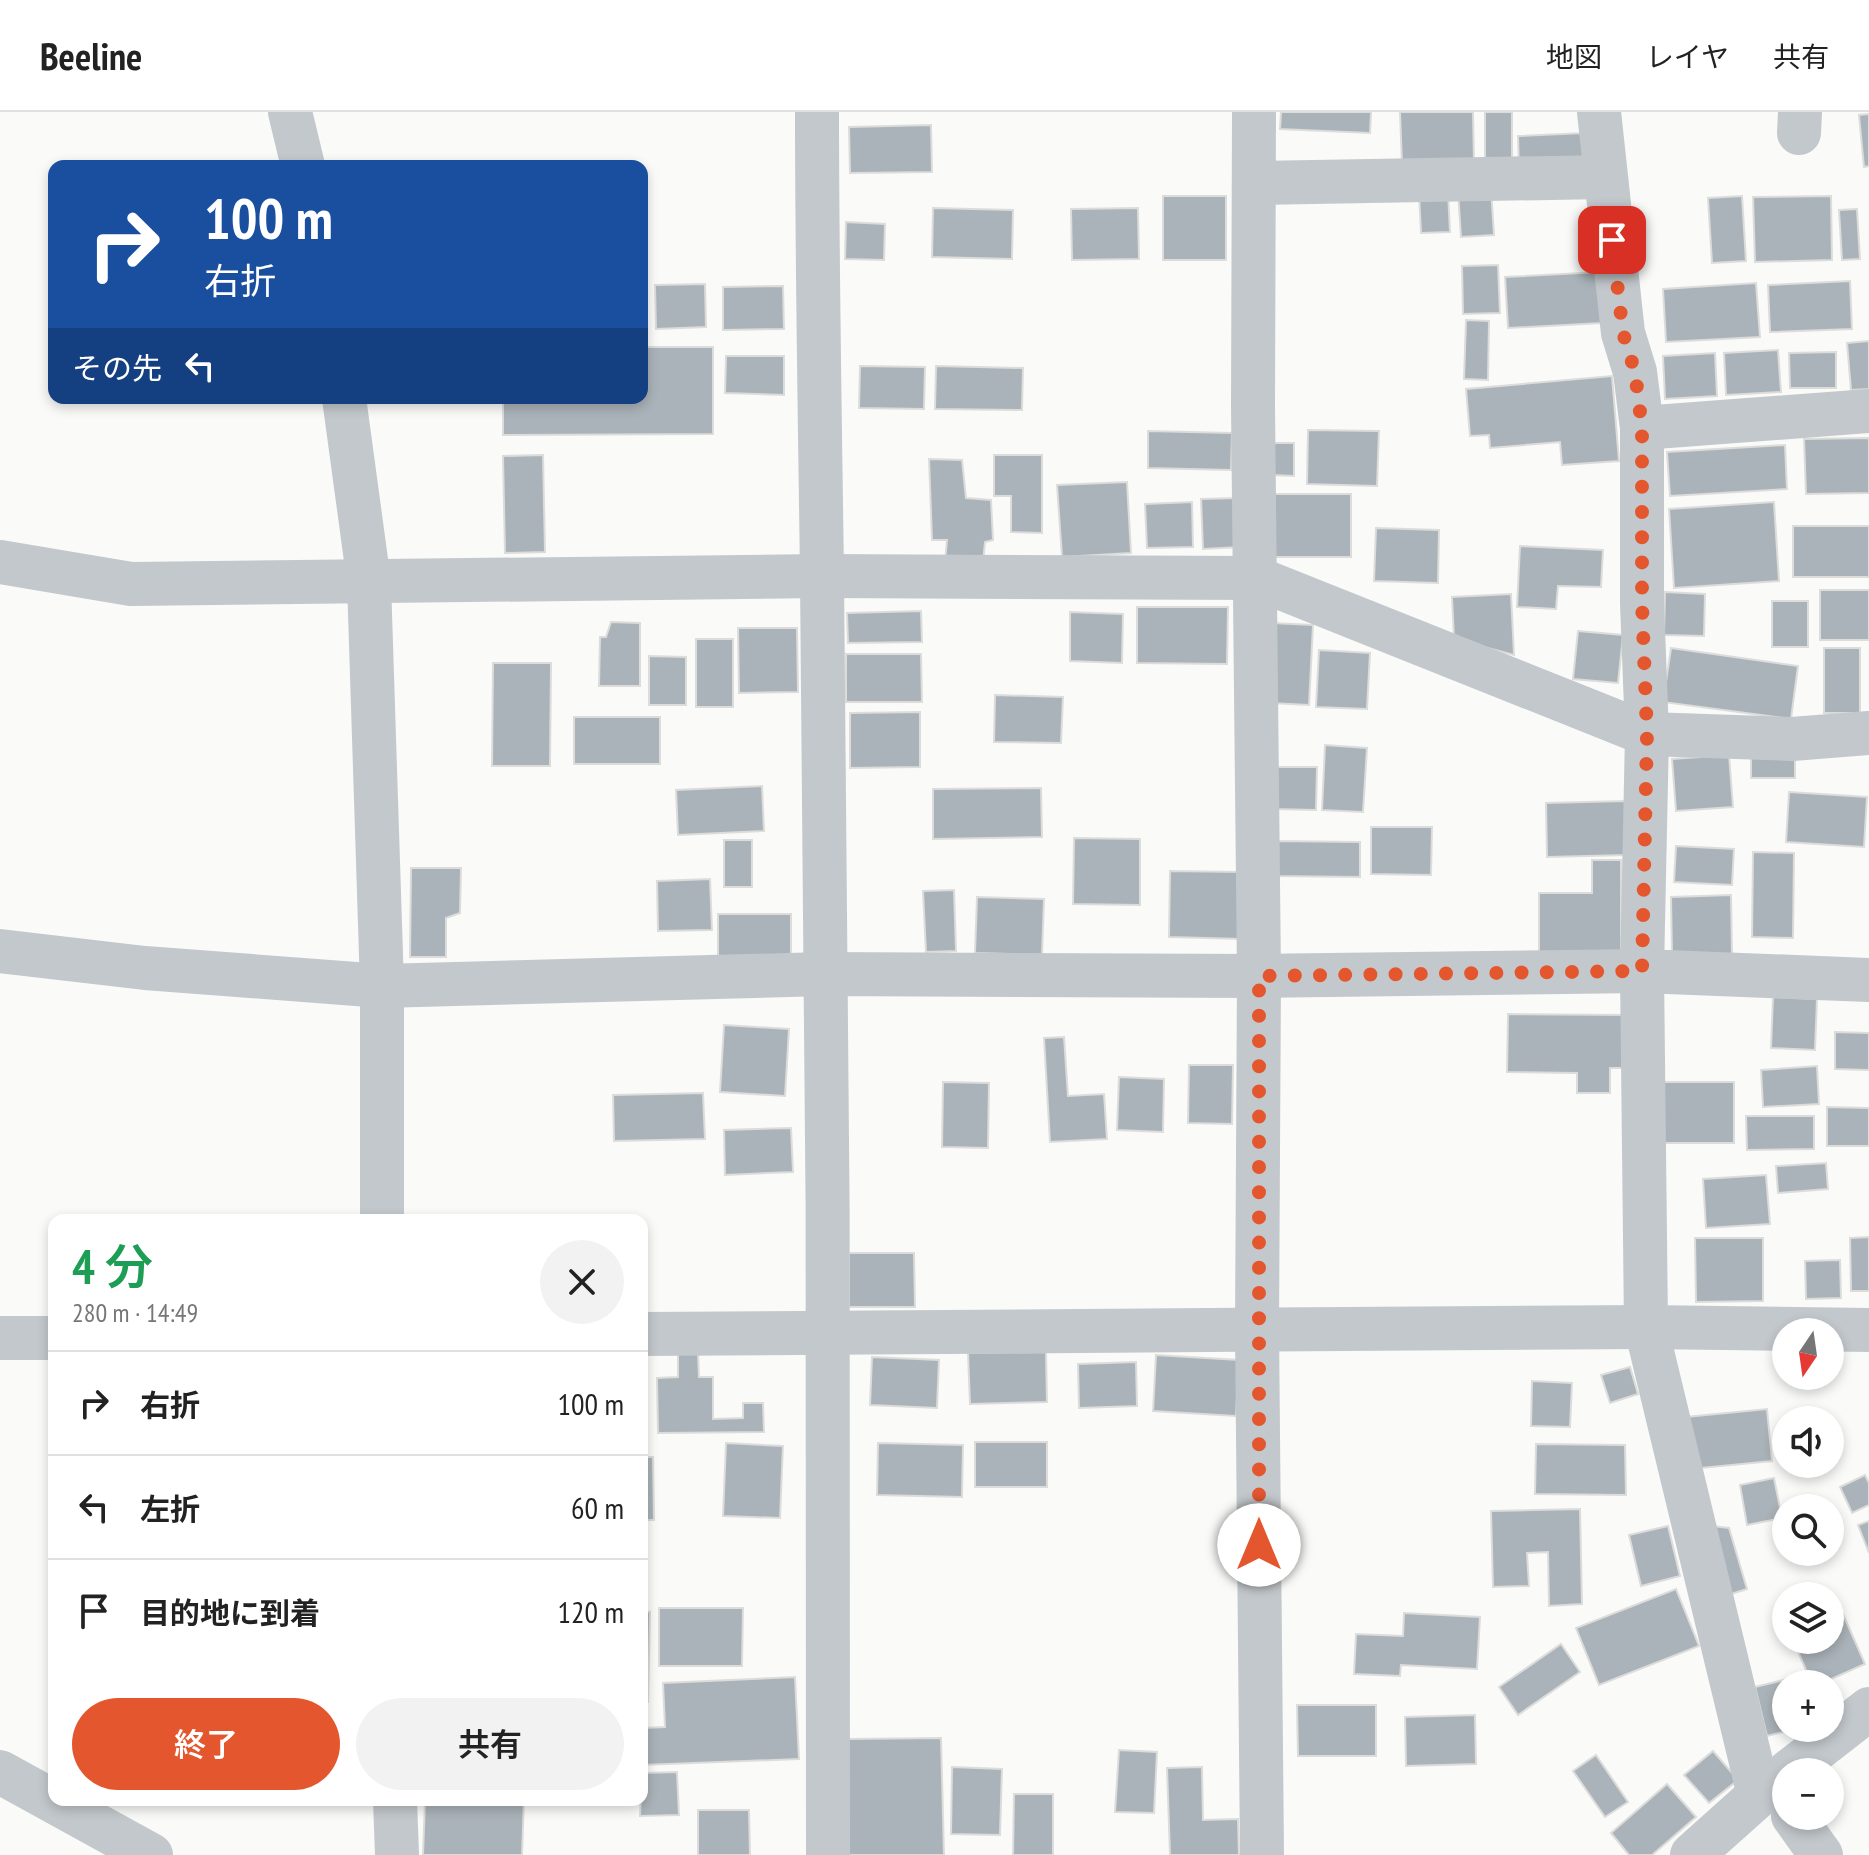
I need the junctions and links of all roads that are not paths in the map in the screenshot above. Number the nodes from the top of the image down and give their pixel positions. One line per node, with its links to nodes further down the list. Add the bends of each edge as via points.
1 (290, 112): 5 (street)
2 (817, 112): 12 (street)
3 (1254, 112): 7 (street)
4 (1599, 112): 6 (street)
5 (302, 160)
6 (1605, 177): 7 (street); 10 (street, via 1623,333 1635,372)
7 (1256, 183): 13 (street)
8 (345, 404): 14 (street)
9 (1869, 411): 10 (street)
10 (1642, 428): 16 (street)
11 (0, 562): 14 (street, via 131,584)
12 (822, 576): 13 (street); 14 (street); 19 (street)
13 (1256, 578): 16 (street); 20 (street)
14 (369, 582): 22 (street)
15 (1869, 733): 16 (street, via 1792,739)
16 (1647, 734): 18 (street)
17 (0, 951): 22 (street)
18 (1642, 971): 20 (street); 21 (street); 24 (street)
19 (824, 974): 20 (street); 22 (street); 27 (street)
20 (1259, 976): 25 (street)
21 (1869, 980)
22 (382, 986): 23 (street)
23 (382, 1214)
24 (1646, 1327): 25 (street); 26 (street); 33 (street)
25 (1257, 1329): 27 (street); 43 (street)
26 (1869, 1330)
27 (829, 1333): 28 (street); 42 (street)
28 (648, 1334)
29 (0, 1338): 30 (street)
30 (48, 1338)
31 (1869, 1709): 32 (street)
32 (1816, 1758)
33 (1772, 1764)
34 (0, 1772): 35 (street)
35 (48, 1798)
36 (1772, 1798): 44 (street)
37 (62, 1806): 40 (street)
38 (395, 1806): 41 (street)
39 (1805, 1830): 45 (street)
40 (151, 1855)
41 (397, 1855)
42 (828, 1855)
43 (1262, 1855)
44 (1692, 1855)
45 (1821, 1855)

